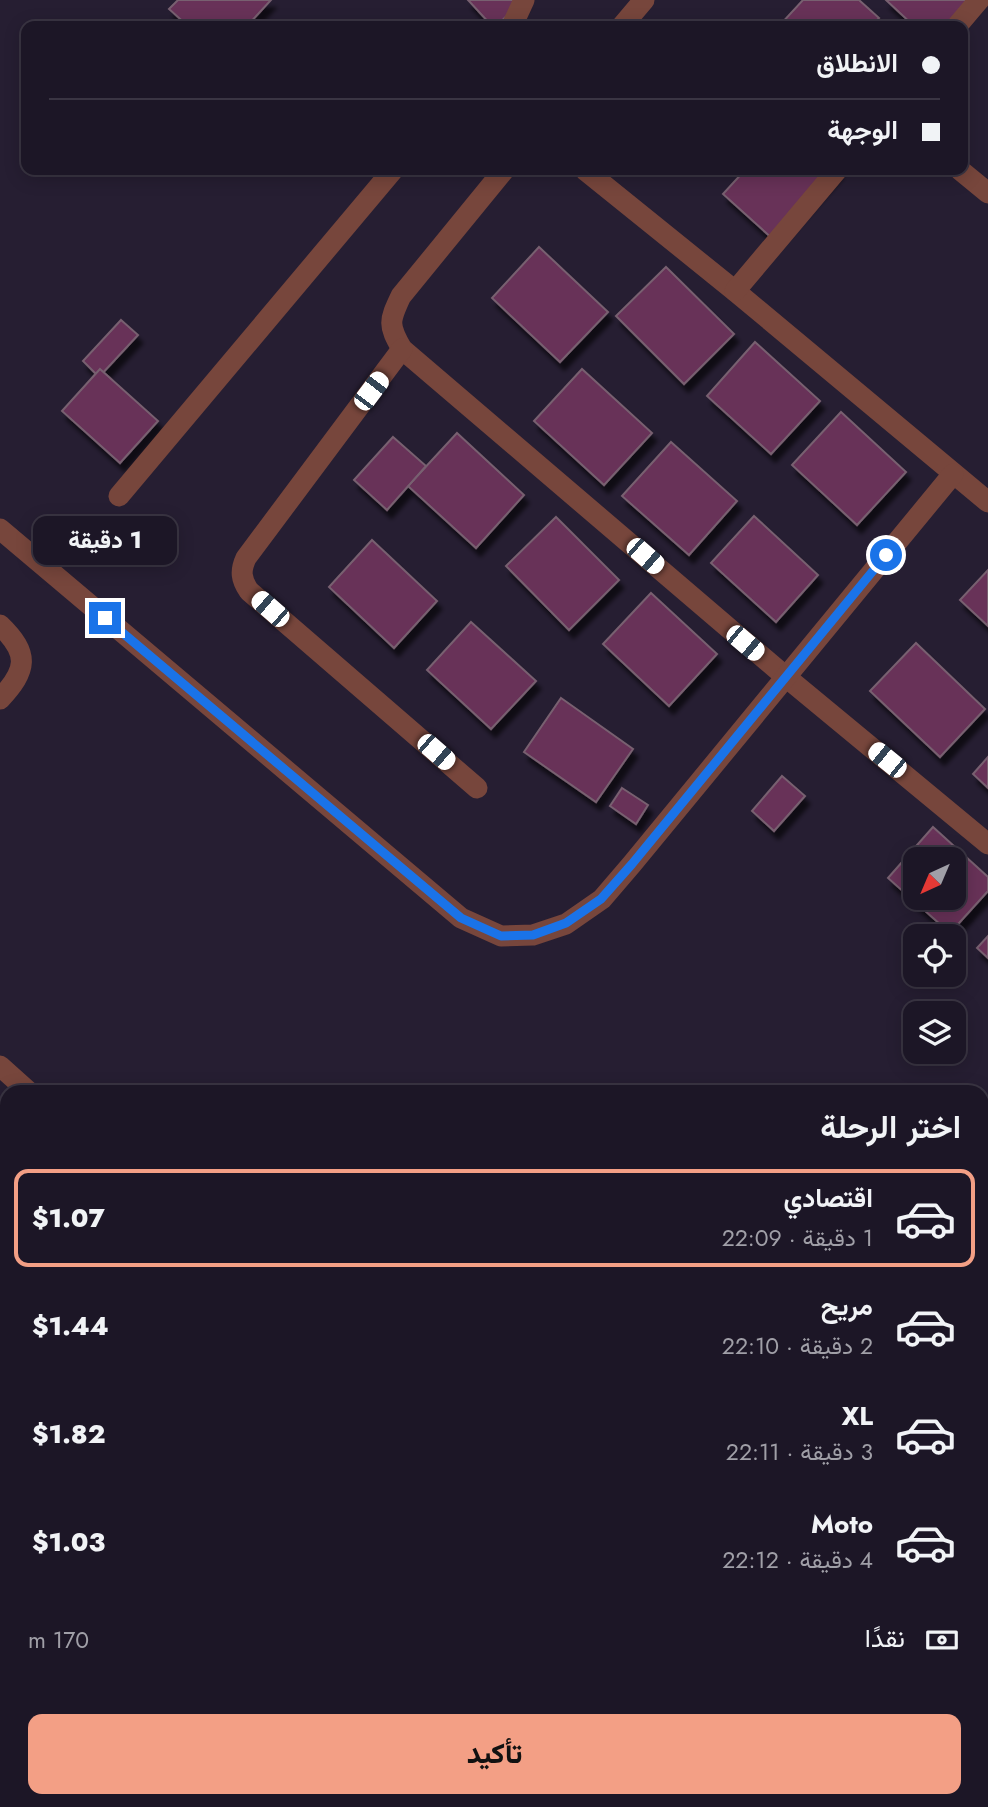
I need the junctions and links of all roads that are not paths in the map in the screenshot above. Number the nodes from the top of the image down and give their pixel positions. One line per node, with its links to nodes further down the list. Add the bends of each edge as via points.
1 (524, 0): 4 (street)
2 (644, 0): 5 (street)
3 (979, 0): 6 (street)
4 (514, 21)
5 (626, 21)
6 (961, 21)
7 (389, 175): 16 (street)
8 (500, 175): 14 (street, via 401,296 391,331)
9 (591, 175): 13 (street)
10 (833, 175): 13 (street)
11 (966, 175): 12 (street)
12 (988, 193)
13 (735, 291): 15 (street)
14 (402, 349): 20 (street); 22 (street, via 246,558 243,582)
15 (953, 474): 17 (street); 20 (street)
16 (119, 496)
17 (988, 502)
18 (0, 529): 20 (street, via 461,918 501,936 533,935 566,923 601,899)
19 (0, 625): 21 (street, via 20,652 22,670)
20 (786, 677): 23 (street)
21 (0, 699)
22 (477, 788)
23 (988, 844)
24 (0, 1066): 25 (street)
25 (21, 1085)

